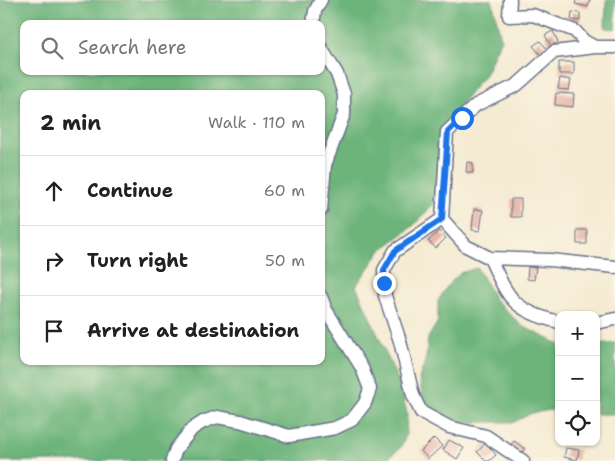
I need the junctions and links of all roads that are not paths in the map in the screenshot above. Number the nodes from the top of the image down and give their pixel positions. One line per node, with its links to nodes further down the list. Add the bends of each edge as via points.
1 (321, 0): 3 (street)
2 (510, 0): 4 (street, via 509,16 541,18 575,31)
3 (314, 20)
4 (595, 47): 5 (street); 8 (street, via 554,52 517,84 476,105 448,132)
5 (615, 47)
6 (325, 54): 7 (street, via 342,87 344,114)
7 (325, 174)
8 (442, 219): 9 (street, via 466,246); 16 (street, via 395,251 384,270 385,296 413,395 421,412 449,427 486,436)
9 (490, 258): 10 (street); 13 (street, via 510,299 540,318)
10 (615, 267)
11 (325, 307): 15 (street, via 362,368 370,390 352,420 335,428 289,436 216,417 192,428 176,449)
12 (615, 319): 14 (street)
13 (555, 321)
14 (600, 322)
15 (172, 461)
16 (523, 461)

